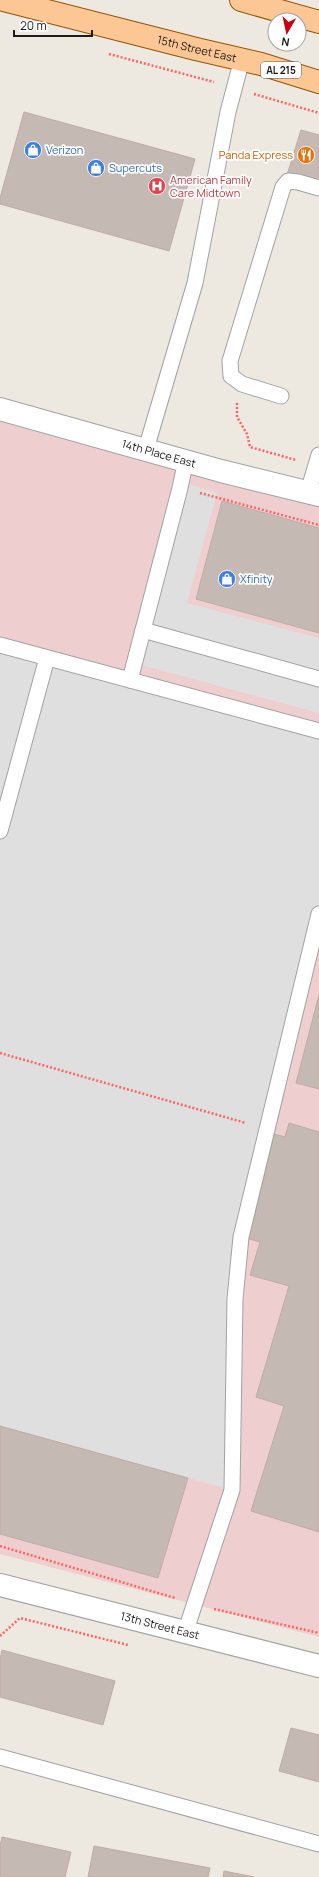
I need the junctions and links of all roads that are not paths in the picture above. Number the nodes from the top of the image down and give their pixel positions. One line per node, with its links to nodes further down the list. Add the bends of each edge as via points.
1 (4, 0): 5 (main road, 15th Street East / AL 215)
2 (241, 0): 3 (main road)
3 (290, 7): 4 (main road)
4 (319, 22)
5 (242, 59): 6 (main road, 15th Street East / AL 215); 10 (lane, via 195,283)
6 (319, 82)
7 (319, 188): 8 (lane, via 288,181 283,187 230,361 231,376 242,384)
8 (281, 396)
9 (0, 409): 10 (street, 14th Place East)
10 (146, 449): 11 (street, 14th Place East)
11 (186, 460): 13 (street, 14th Place East); 14 (lane)
12 (317, 460): 13 (lane)
13 (313, 493)
14 (143, 630): 17 (lane); 18 (lane)
15 (0, 645): 16 (lane)
16 (47, 658): 18 (lane); 20 (lane)
17 (319, 679)
18 (130, 680): 19 (lane)
19 (319, 731)
20 (0, 831)
21 (319, 914): 23 (lane, via 241,1237 235,1299 232,1490)
22 (0, 1585): 23 (street, 13th Street East)
23 (186, 1633): 24 (street, 13th Street East)
24 (319, 1666)
25 (0, 1758): 26 (lane)
26 (319, 1844)

